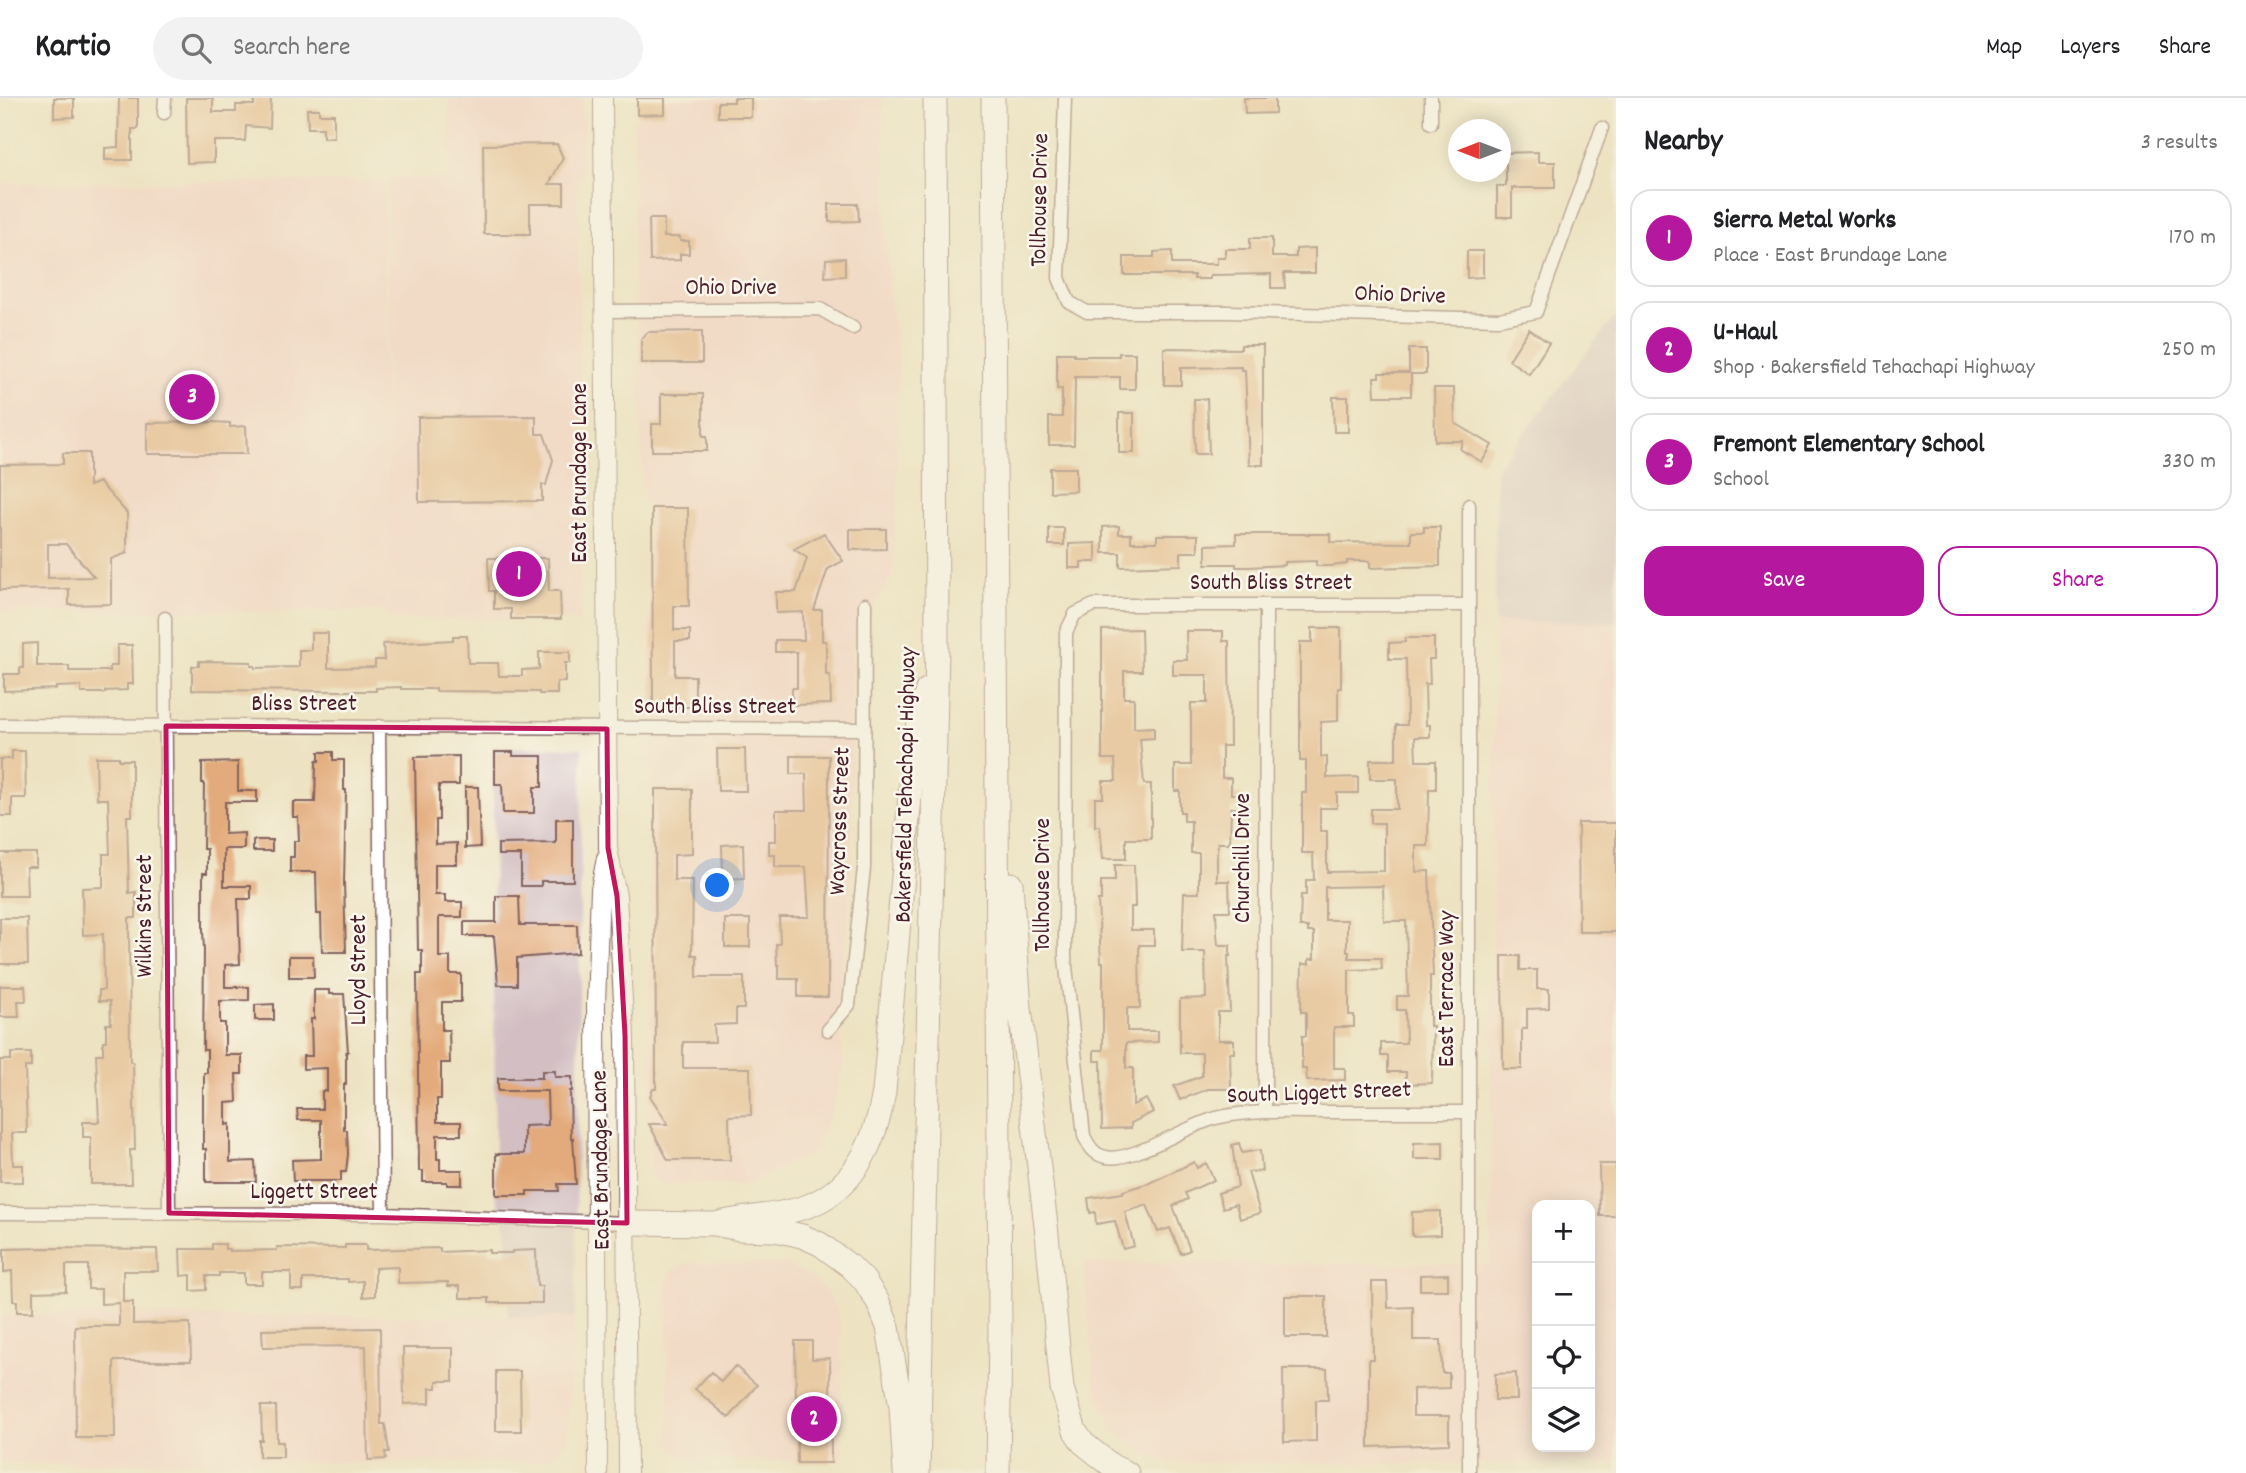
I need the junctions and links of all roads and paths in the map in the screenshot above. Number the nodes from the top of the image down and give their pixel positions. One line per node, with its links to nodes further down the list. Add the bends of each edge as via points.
1 (165, 98): 7 (street)
2 (603, 98): 11 (main road, East Brundage Lane)
3 (935, 98): 19 (highway, Bakersfield Tehachapi Highway)
4 (993, 98): 20 (highway)
5 (1065, 98): 10 (street, Tollhouse Drive, via 1059,278)
6 (1431, 98): 8 (street)
7 (164, 113)
8 (1431, 124)
9 (1602, 128): 10 (street, Ohio Drive, via 1536,312 1499,320 1087,312)
10 (1069, 302)
11 (605, 311): 12 (street, Ohio Drive, via 820,309); 24 (main road, East Brundage Lane)
12 (853, 328)
13 (1469, 505): 16 (street, East Terrace Way)
14 (865, 604): 25 (street, Waycross Street)
15 (1266, 605): 16 (street, South Bliss Street); 17 (street, South Bliss Street, via 1094,605); 28 (street, Churchill Drive)
16 (1469, 605): 29 (street, East Terrace Way)
17 (1075, 614): 30 (street, Tollhouse Drive, via 1066,632 1065,957 1084,1136)
18 (165, 618): 22 (street, Wilkins Street)
19 (937, 649): 36 (highway, via 915,740 884,1092 871,1144 845,1182 816,1202 793,1211); 41 (highway, Bakersfield Tehachapi Highway)
20 (996, 676): 37 (highway); 44 (highway, via 1020,1008 1062,1388 1083,1443)
21 (0, 725): 22 (street, Bliss Street)
22 (166, 726): 23 (street, Bliss Street); 32 (street, Wilkins Street)
23 (379, 726): 24 (street, Bliss Street); 33 (street, Lloyd Street)
24 (607, 729): 25 (street, South Bliss Street); 26 (main road, East Brundage Lane)
25 (865, 729): 27 (street, Waycross Street, via 864,868 849,1005)
26 (608, 848): 34 (main road, East Brundage Lane, via 599,902); 35 (main road, East Brundage Lane, via 617,896 624,1023)
27 (828, 1030)
28 (1265, 1112): 29 (street, South Liggett Street); 30 (street, South Liggett Street, via 1213,1119 1119,1158)
29 (1469, 1112): 45 (street, East Terrace Way)
30 (1096, 1153)
31 (0, 1213): 32 (street, Liggett Street)
32 (169, 1213): 33 (street, Liggett Street)
33 (383, 1214): 34 (street, Liggett Street)
34 (596, 1222): 35 (street, Liggett Street); 38 (main road, East Brundage Lane)
35 (627, 1223): 36 (highway); 39 (main road, East Brundage Lane)
36 (715, 1224): 40 (highway, via 802,1236 839,1256 864,1280 888,1327 901,1407)
37 (1000, 1331): 42 (highway); 43 (highway)
38 (597, 1473)
39 (628, 1473)
40 (905, 1473)
41 (918, 1473)
42 (998, 1473)
43 (1011, 1473)
44 (1127, 1473)
45 (1469, 1473)

